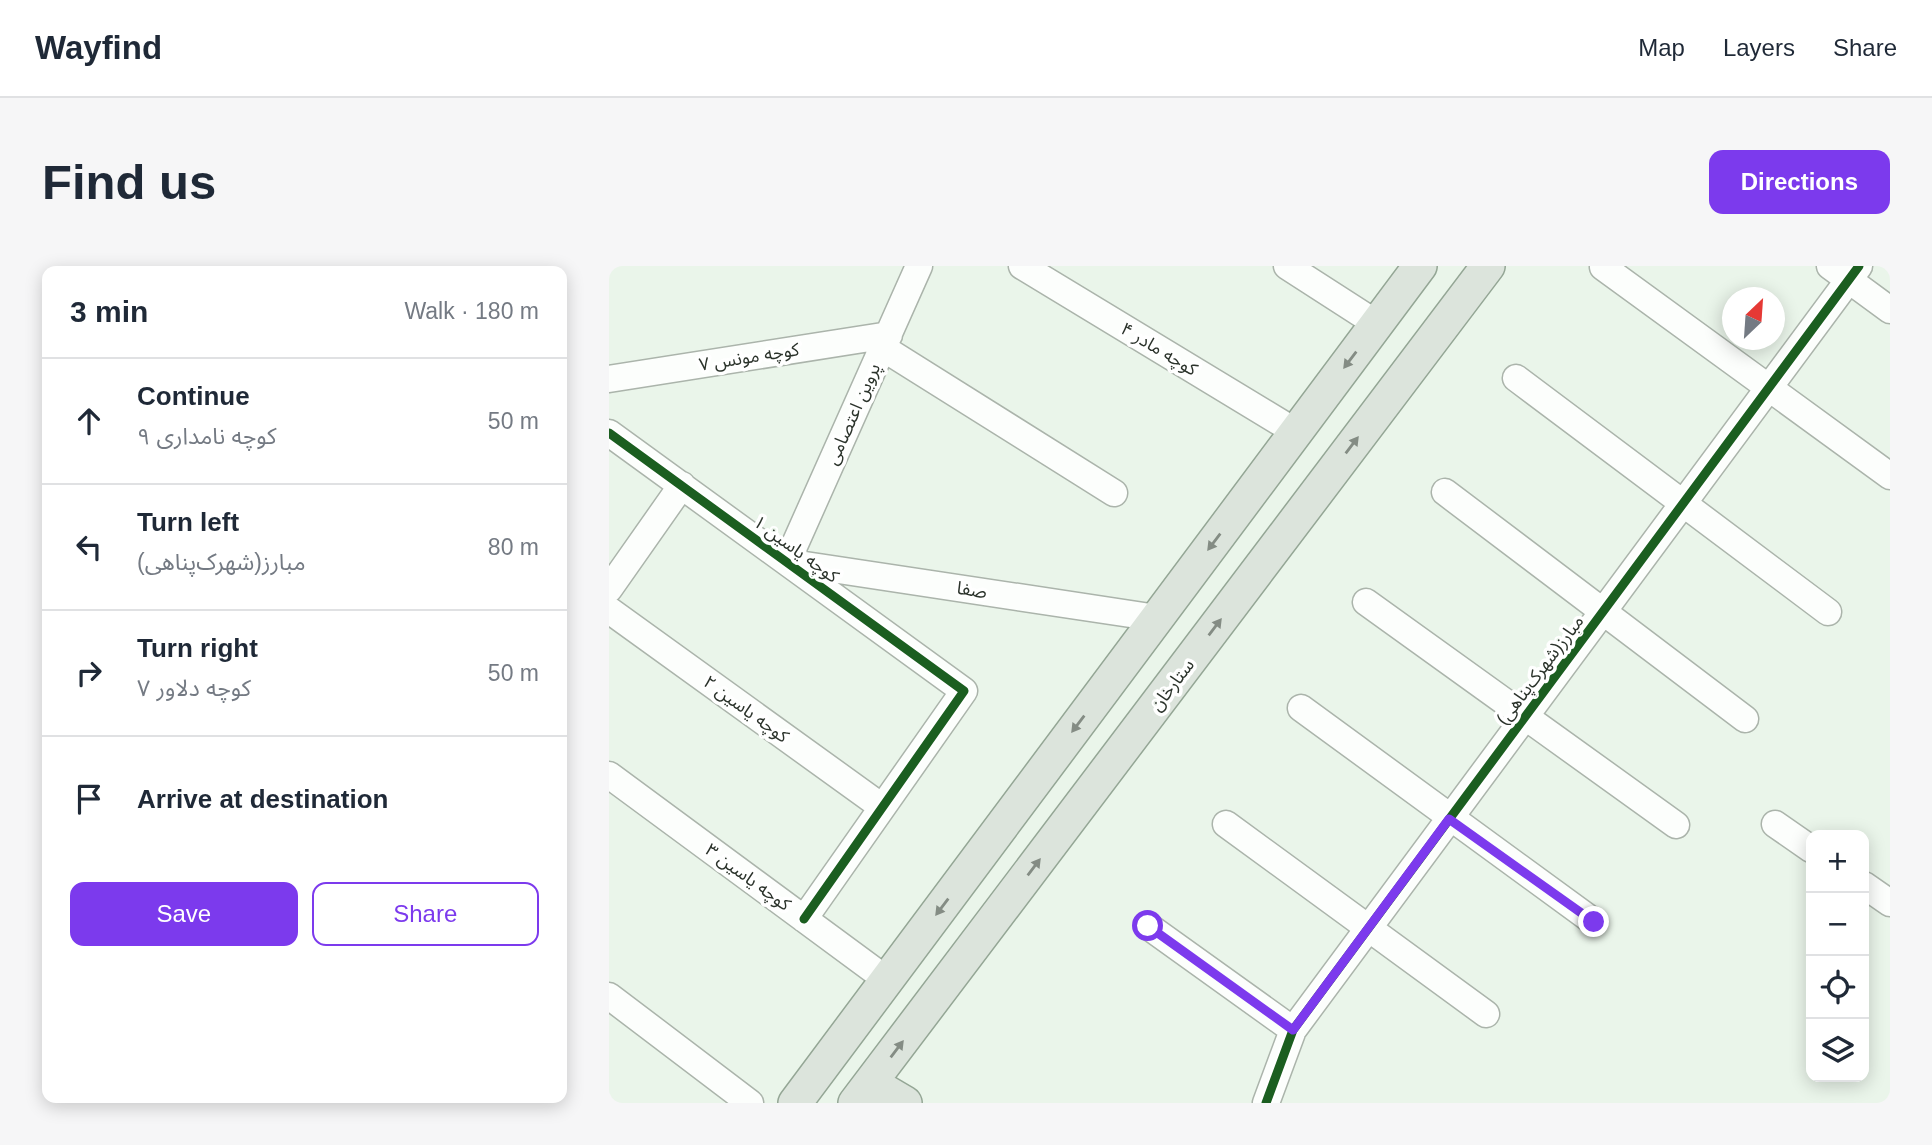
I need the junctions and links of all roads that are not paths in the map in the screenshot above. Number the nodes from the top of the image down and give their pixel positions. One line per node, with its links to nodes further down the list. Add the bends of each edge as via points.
1 (919, 266): 10 (street, پروین اعتصامی)
2 (1022, 266): 14 (street, کوچه مادر ۴)
3 (1287, 266): 9 (street)
4 (1420, 266): 9 (main road)
5 (1487, 266): 48 (main road, ستارخان, one-way to 5)
6 (1603, 267): 13 (street)
7 (1846, 270): 8 (street); 13 (street, مبارز(شهرک‌پناهی))
8 (1890, 310)
9 (1377, 324): 14 (main road, one-way to 14)
10 (885, 342): 12 (street, کوچه مونس ۷); 19 (street); 21 (street, پروین اعتصامی)
11 (1516, 378): 20 (street)
12 (609, 379)
13 (1769, 388): 16 (street); 20 (street, مبارز(شهرک‌پناهی))
14 (1296, 432): 27 (main road, one-way to 27)
15 (609, 433): 17 (street, کوچه یاسین ۱)
16 (1890, 477)
17 (682, 485): 21 (street, کوچه یاسین ۱); 22 (street)
18 (1445, 492): 25 (street)
19 (1114, 494)
20 (1683, 503): 25 (street, مبارز(شهرک‌پناهی)); 26 (street)
21 (787, 562): 27 (street, صفا); 32 (street, کوچه یاسین ۱, via 964,691)
22 (609, 589)
23 (1366, 602): 29 (street)
24 (609, 611): 32 (street, کوچه یاسین ۲)
25 (1603, 611): 29 (street, مبارز(شهرک‌پناهی)); 30 (street)
26 (1828, 612)
27 (1157, 618): 44 (main road, one-way to 44)
28 (1301, 708): 33 (street)
29 (1525, 717): 33 (street, مبارز(شهرک‌پناهی)); 36 (street)
30 (1745, 719)
31 (609, 775): 40 (street, کوچه یاسین ۳)
32 (882, 807): 40 (street)
33 (1449, 819): 41 (street); 43 (street, مبارز(شهرک‌پناهی))
34 (1226, 824): 43 (street)
35 (1775, 824): 37 (street)
36 (1676, 825)
37 (1806, 846)
38 (1869, 888): 39 (street)
39 (1890, 903)
40 (804, 919): 44 (street, کوچه یاسین ۳)
41 (1594, 922)
42 (1148, 926): 47 (street)
43 (1368, 929): 46 (street); 47 (street, مبارز(شهرک‌پناهی))
44 (887, 979): 50 (main road)
45 (609, 996): 49 (street)
46 (1486, 1014)
47 (1293, 1030): 52 (street, مبارز(شهرک‌پناهی))
48 (863, 1093): 51 (main road)
49 (750, 1103)
50 (795, 1103)
51 (905, 1103)
52 (1266, 1103)

